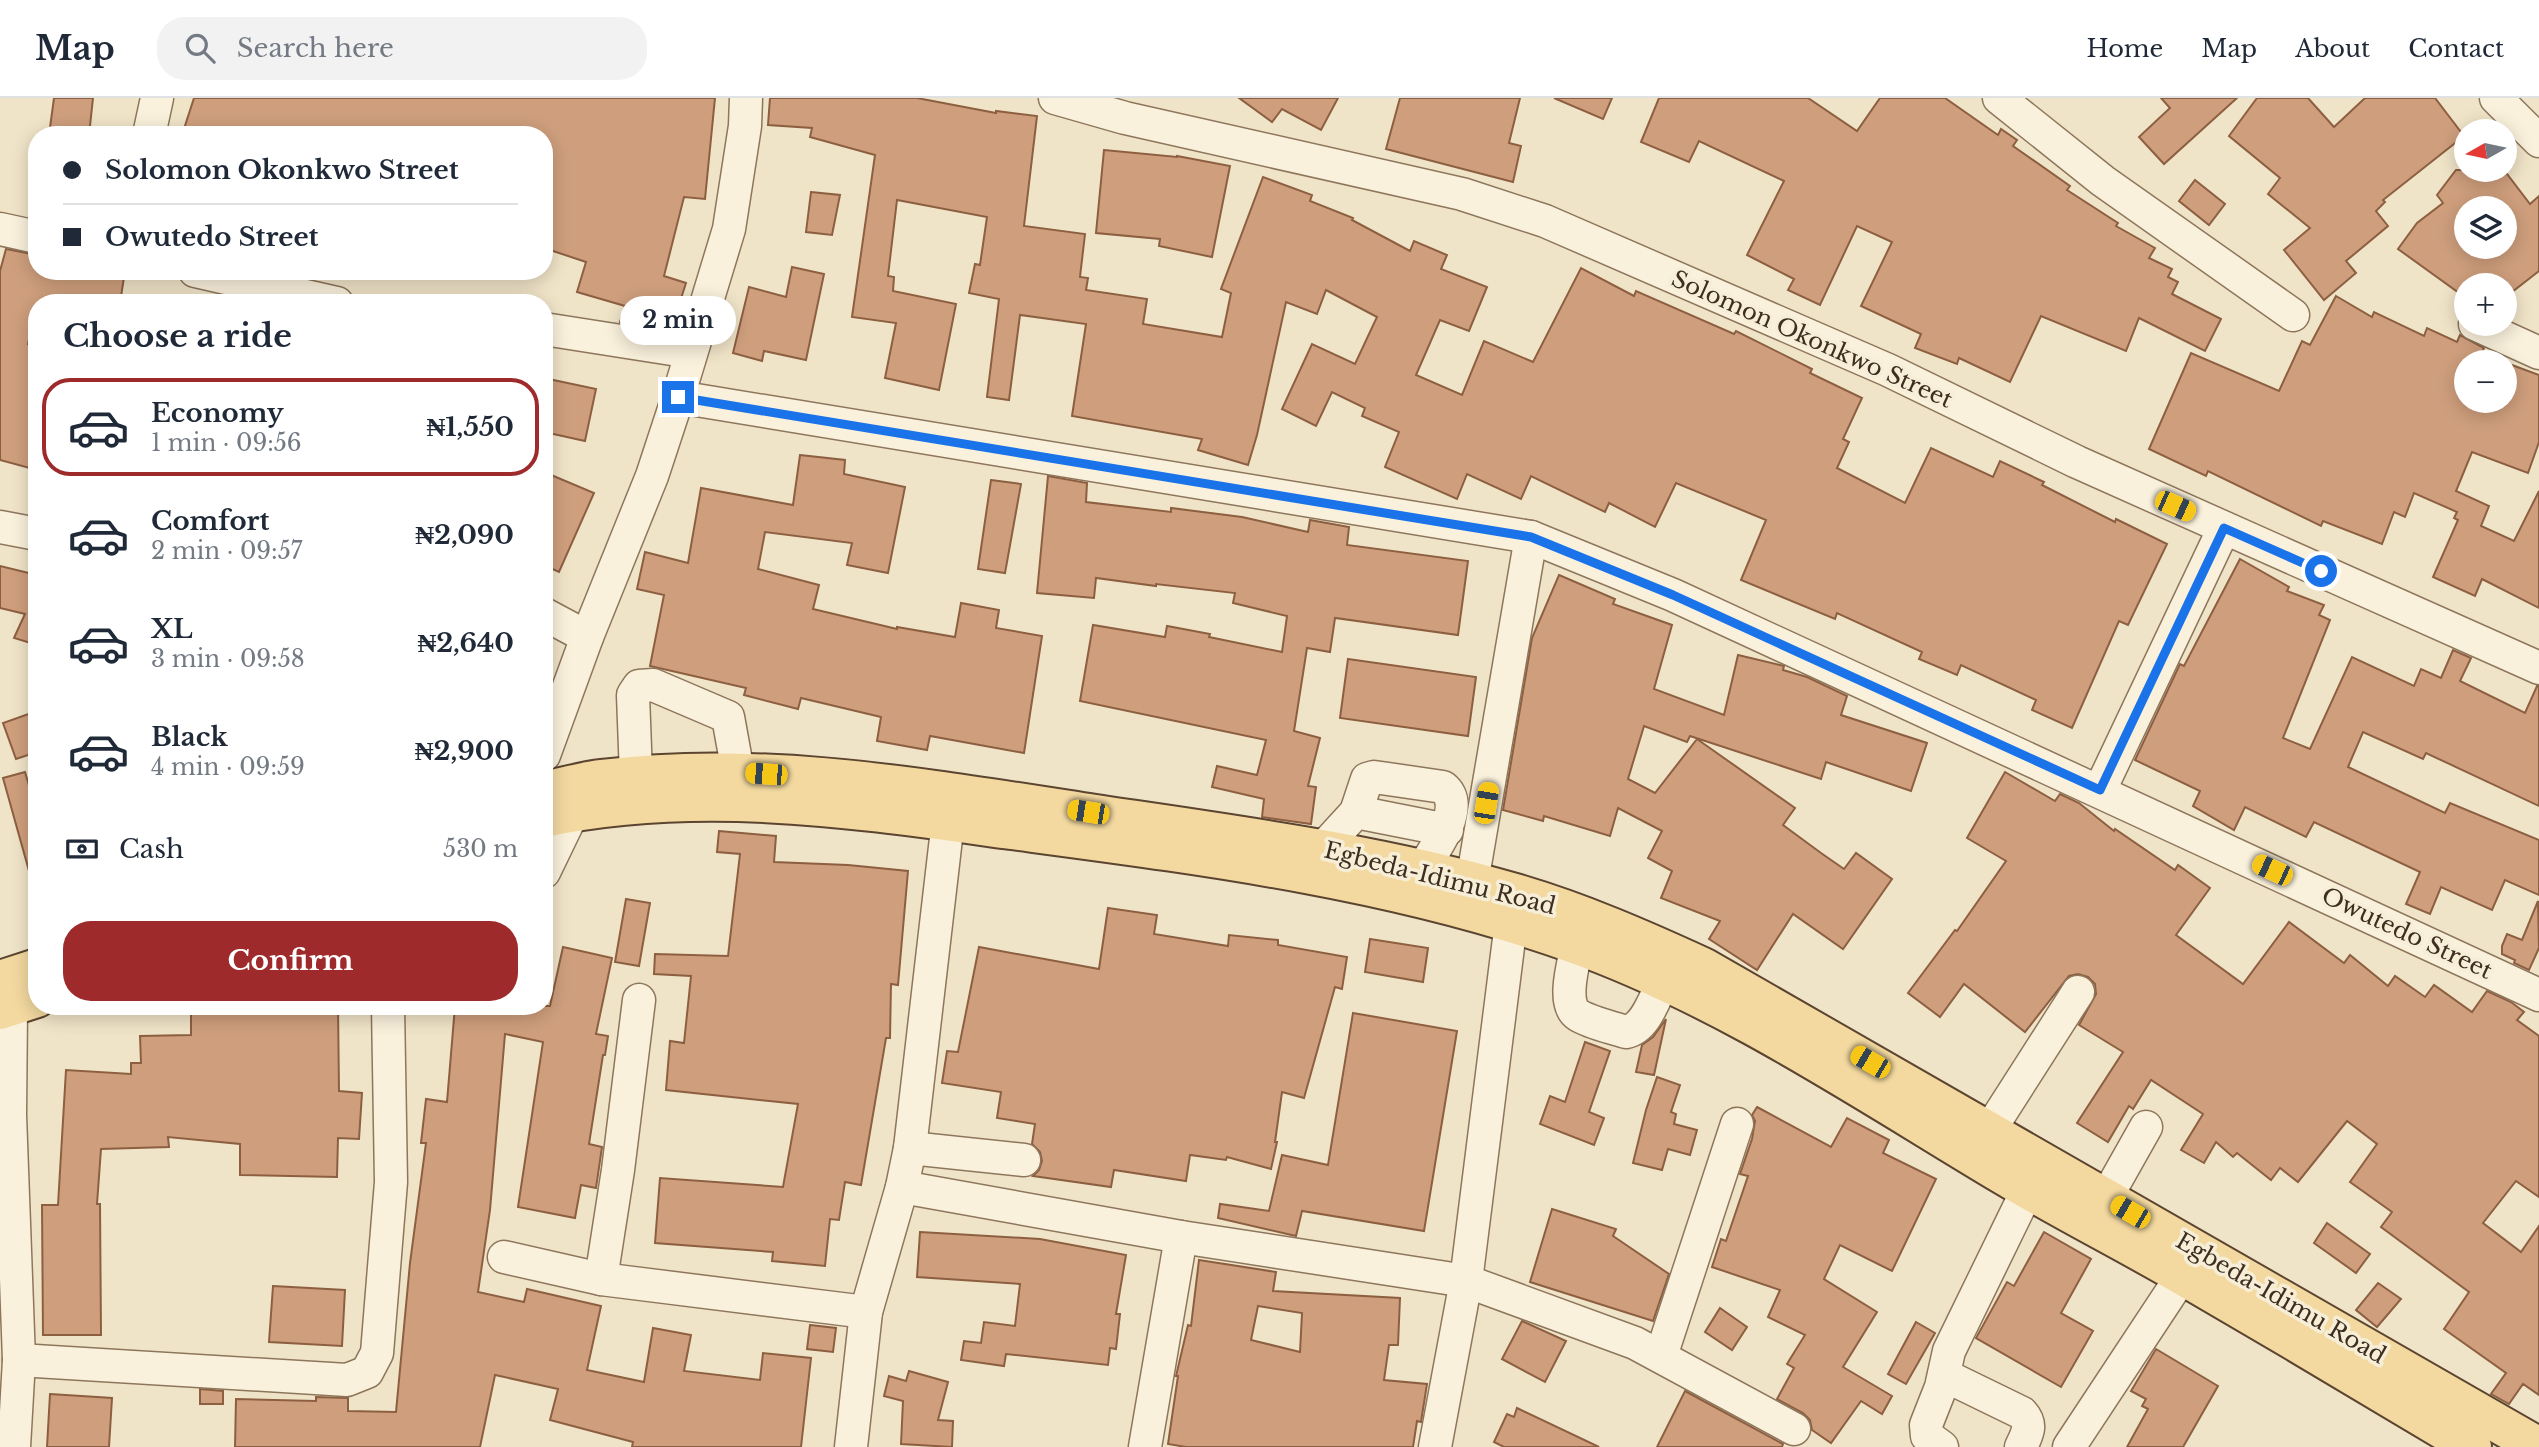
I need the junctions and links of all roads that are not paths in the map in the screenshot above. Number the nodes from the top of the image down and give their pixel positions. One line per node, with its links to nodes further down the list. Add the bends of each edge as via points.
1 (157, 98): 6 (street)
2 (746, 98): 15 (street, via 729,229)
3 (1055, 98): 19 (street, Solomon Okonkwo Street, via 1462,194 1545,221 1888,370)
4 (1999, 98): 12 (street, via 2103,181)
5 (2496, 98): 7 (street)
6 (151, 126)
7 (2539, 141)
8 (0, 229): 9 (street)
9 (28, 235)
10 (235, 280): 11 (street)
11 (297, 294)
12 (2293, 315)
13 (553, 330): 15 (street)
14 (2501, 336): 16 (street)
15 (691, 352): 17 (street)
16 (2539, 354)
17 (678, 397): 21 (street, Owutedo Street); 23 (street, via 652,476)
18 (0, 527): 20 (street)
19 (2224, 528): 24 (street, Solomon Okonkwo Street); 28 (street)
20 (28, 532)
21 (1531, 537): 28 (street, Owutedo Street, via 1673,595); 33 (street)
22 (553, 619): 23 (street)
23 (586, 637): 25 (street)
24 (2539, 668)
25 (553, 730)
26 (738, 772): 27 (main road, Egbeda-Idimu Road); 27 (street, via 728,717 653,685 639,686 633,695); 31 (main road, Egbeda-Idimu Road, via 904,785)
27 (636, 775): 29 (main road, Egbeda-Idimu Road, via 599,779)
28 (2100, 790): 39 (street, Owutedo Street)
29 (554, 807): 30 (main road, Egbeda-Idimu Road, via 700,800 801,803)
30 (948, 821): 34 (main road, Egbeda-Idimu Road, via 1348,882); 46 (street)
31 (1323, 848): 32 (main road, Egbeda-Idimu Road); 32 (street, via 1356,812 1367,779 1443,787 1452,800 1447,830)
32 (1422, 869): 33 (main road, Egbeda-Idimu Road)
33 (1472, 882): 45 (main road, Egbeda-Idimu Road, via 1623,930 1703,967)
34 (1511, 923): 35 (main road, Egbeda-Idimu Road); 55 (street)
35 (1577, 945): 37 (main road, Egbeda-Idimu Road); 37 (street, via 1569,998 1578,1015 1633,1031)
36 (28, 979): 40 (main road)
37 (1663, 982): 49 (main road, Egbeda-Idimu Road, via 1771,1037)
38 (2078, 992): 45 (street)
39 (2539, 995)
40 (12, 999): 58 (street, via 10,1115)
41 (639, 1000): 54 (street)
42 (388, 1015): 58 (street, via 391,1182 377,1353 367,1372 347,1380)
43 (1737, 1124): 57 (street)
44 (2146, 1126): 50 (street)
45 (1989, 1131): 50 (main road, Egbeda-Idimu Road)
46 (910, 1148): 47 (street); 48 (street)
47 (1024, 1160)
48 (902, 1187): 51 (street); 56 (street)
49 (2028, 1189): 53 (main road, Egbeda-Idimu Road); 59 (street, via 1949,1351)
50 (2106, 1198): 69 (main road, Egbeda-Idimu Road)
51 (1181, 1237): 55 (street); 63 (street)
52 (504, 1257): 54 (street)
53 (2182, 1276): 67 (street); 68 (main road, Egbeda-Idimu Road)
54 (601, 1279): 56 (street)
55 (1466, 1281): 57 (street); 64 (street)
56 (866, 1312): 62 (street)
57 (1661, 1356): 60 (street)
58 (19, 1360): 61 (street)
59 (1944, 1375): 65 (street, via 1926,1425 1927,1436); 66 (street, via 2022,1413 2029,1428)
60 (1794, 1429)
61 (10, 1439)
62 (851, 1447)
63 (1145, 1447)
64 (1435, 1447)
65 (1942, 1447)
66 (2021, 1447)
67 (2069, 1447)
68 (2473, 1447)
69 (2539, 1447)

